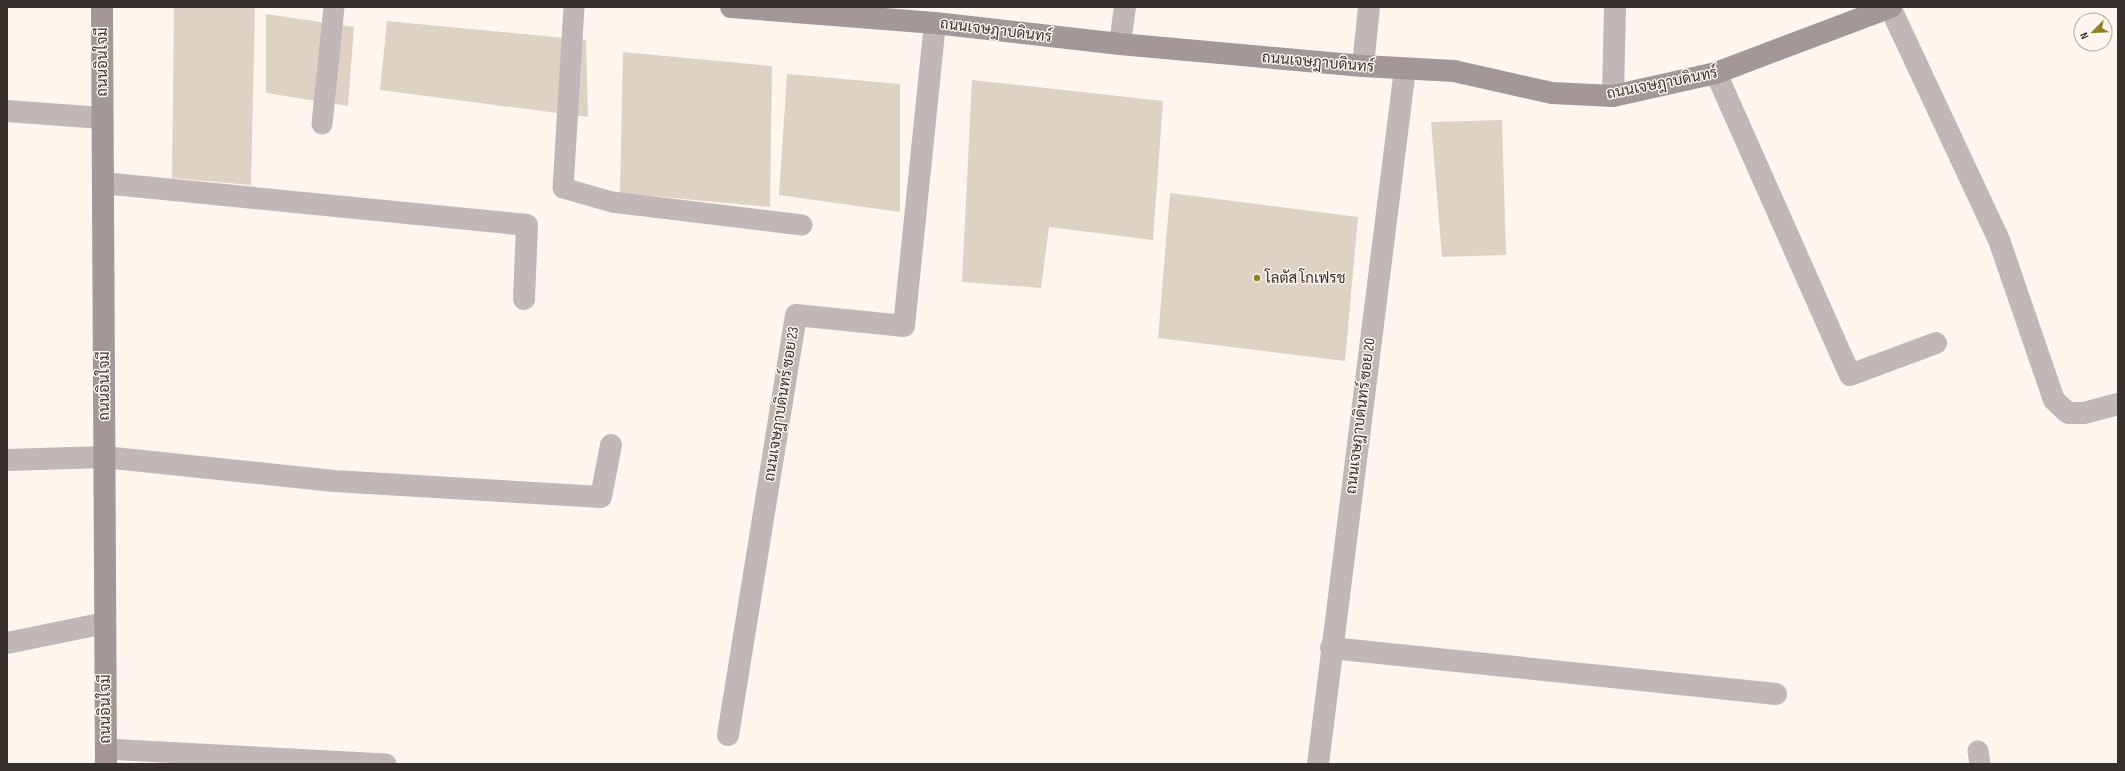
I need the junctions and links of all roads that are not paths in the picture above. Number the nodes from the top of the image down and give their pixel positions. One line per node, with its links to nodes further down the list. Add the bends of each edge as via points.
1 (102, 7): 16 (street, ถนนอินใจมี)
2 (334, 7): 17 (lane)
3 (574, 7): 19 (lane, via 563,188 612,202)
4 (731, 7): 9 (street, ถนนเจษฎาบดินทร์)
5 (1125, 7): 10 (street)
6 (1369, 7): 11 (street)
7 (1615, 7): 14 (street)
8 (1891, 7): 13 (street, ถนนเจษฎาบดินทร์); 22 (street, via 1999,240 2054,400 2068,413 2084,413)
9 (935, 23): 10 (street, ถนนเจษฎาบดินทร์); 30 (street, ถนนเจษฎาบดินทร์ ซอย 23, via 904,326 796,315)
10 (1120, 44): 11 (street, ถนนเจษฎาบดินทร์)
11 (1362, 66): 12 (street, ถนนเจษฎาบดินทร์)
12 (1405, 69): 14 (street, ถนนเจษฎาบดินทร์, via 1454,71 1552,93); 28 (street, ถนนเจษฎาบดินทร์ ซอย 20)
13 (1716, 73): 14 (street, ถนนเจษฎาบดินทร์); 21 (street, via 1850,375)
14 (1613, 96)
15 (7, 111): 16 (street)
16 (102, 118): 18 (street, ถนนอินใจมี)
17 (322, 124)
18 (103, 183): 20 (street, via 527,225); 24 (street, ถนนอินใจมี)
19 (802, 225)
20 (524, 299)
21 (1936, 344)
22 (2118, 404)
23 (611, 444): 24 (street, via 601,497 334,481)
24 (104, 457): 25 (street); 26 (street, ถนนอินใจมี)
25 (7, 460)
26 (105, 623): 27 (street); 31 (street, ถนนอินใจมี)
27 (7, 643)
28 (1332, 648): 29 (street); 33 (street, ถนนเจษฎาบดินทร์ ซอย 20)
29 (1776, 694)
30 (728, 735)
31 (106, 756): 32 (lane)
32 (386, 764)
33 (1318, 764)

